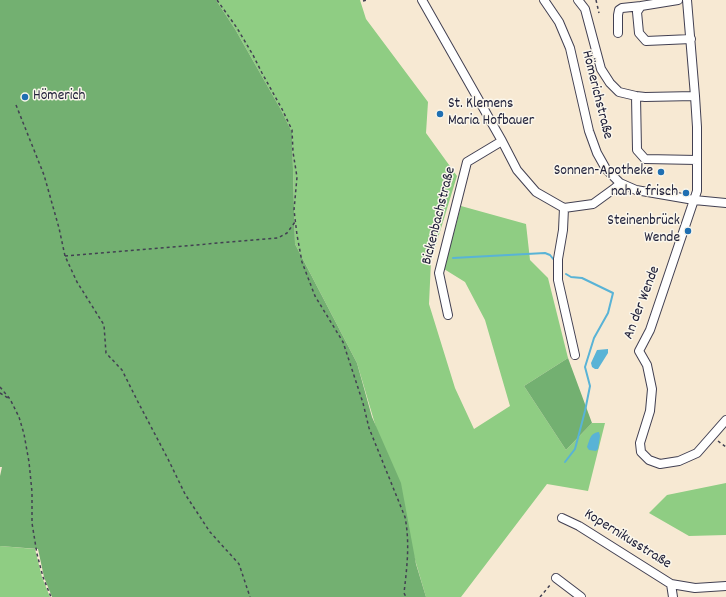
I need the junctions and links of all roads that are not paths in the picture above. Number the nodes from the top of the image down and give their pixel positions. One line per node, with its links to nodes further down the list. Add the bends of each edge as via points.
1 (422, 0): 11 (street)
2 (544, 0): 13 (street, Hömerichstraße, via 559,22 570,48 596,153 606,169)
3 (578, 0): 9 (street, via 585,9 601,68 610,83 619,92)
4 (678, 0): 6 (street)
5 (687, 0): 8 (street)
6 (641, 6): 7 (street, via 619,10); 8 (street, via 637,12 639,33 646,41)
7 (618, 32)
8 (691, 39): 10 (street)
9 (636, 96): 10 (street); 12 (street, via 637,150 645,160)
10 (695, 96): 12 (street)
11 (502, 141): 16 (street, via 517,170 536,192); 17 (street, Bickenbachstraße, via 467,162 439,273)
12 (697, 160): 14 (street, via 697,191)
13 (620, 183): 14 (street, Hömerichstraße, via 636,190); 16 (street, via 593,204)
14 (694, 200): 15 (street, Hömerichstraße); 19 (street, An der Wende, via 650,330 639,351 647,365 652,389 650,411 640,443 641,452 649,460 660,464 679,461 697,453)
15 (726, 203)
16 (564, 208): 18 (street, via 558,280)
17 (448, 316)
18 (575, 355)
19 (726, 420)
20 (562, 518): 22 (street, Kopernikusstraße, via 580,526)
21 (556, 578): 24 (street)
22 (671, 584): 23 (street, Kopernikusstraße, via 695,588); 25 (street)
23 (726, 586)
24 (581, 597)
25 (673, 597)

